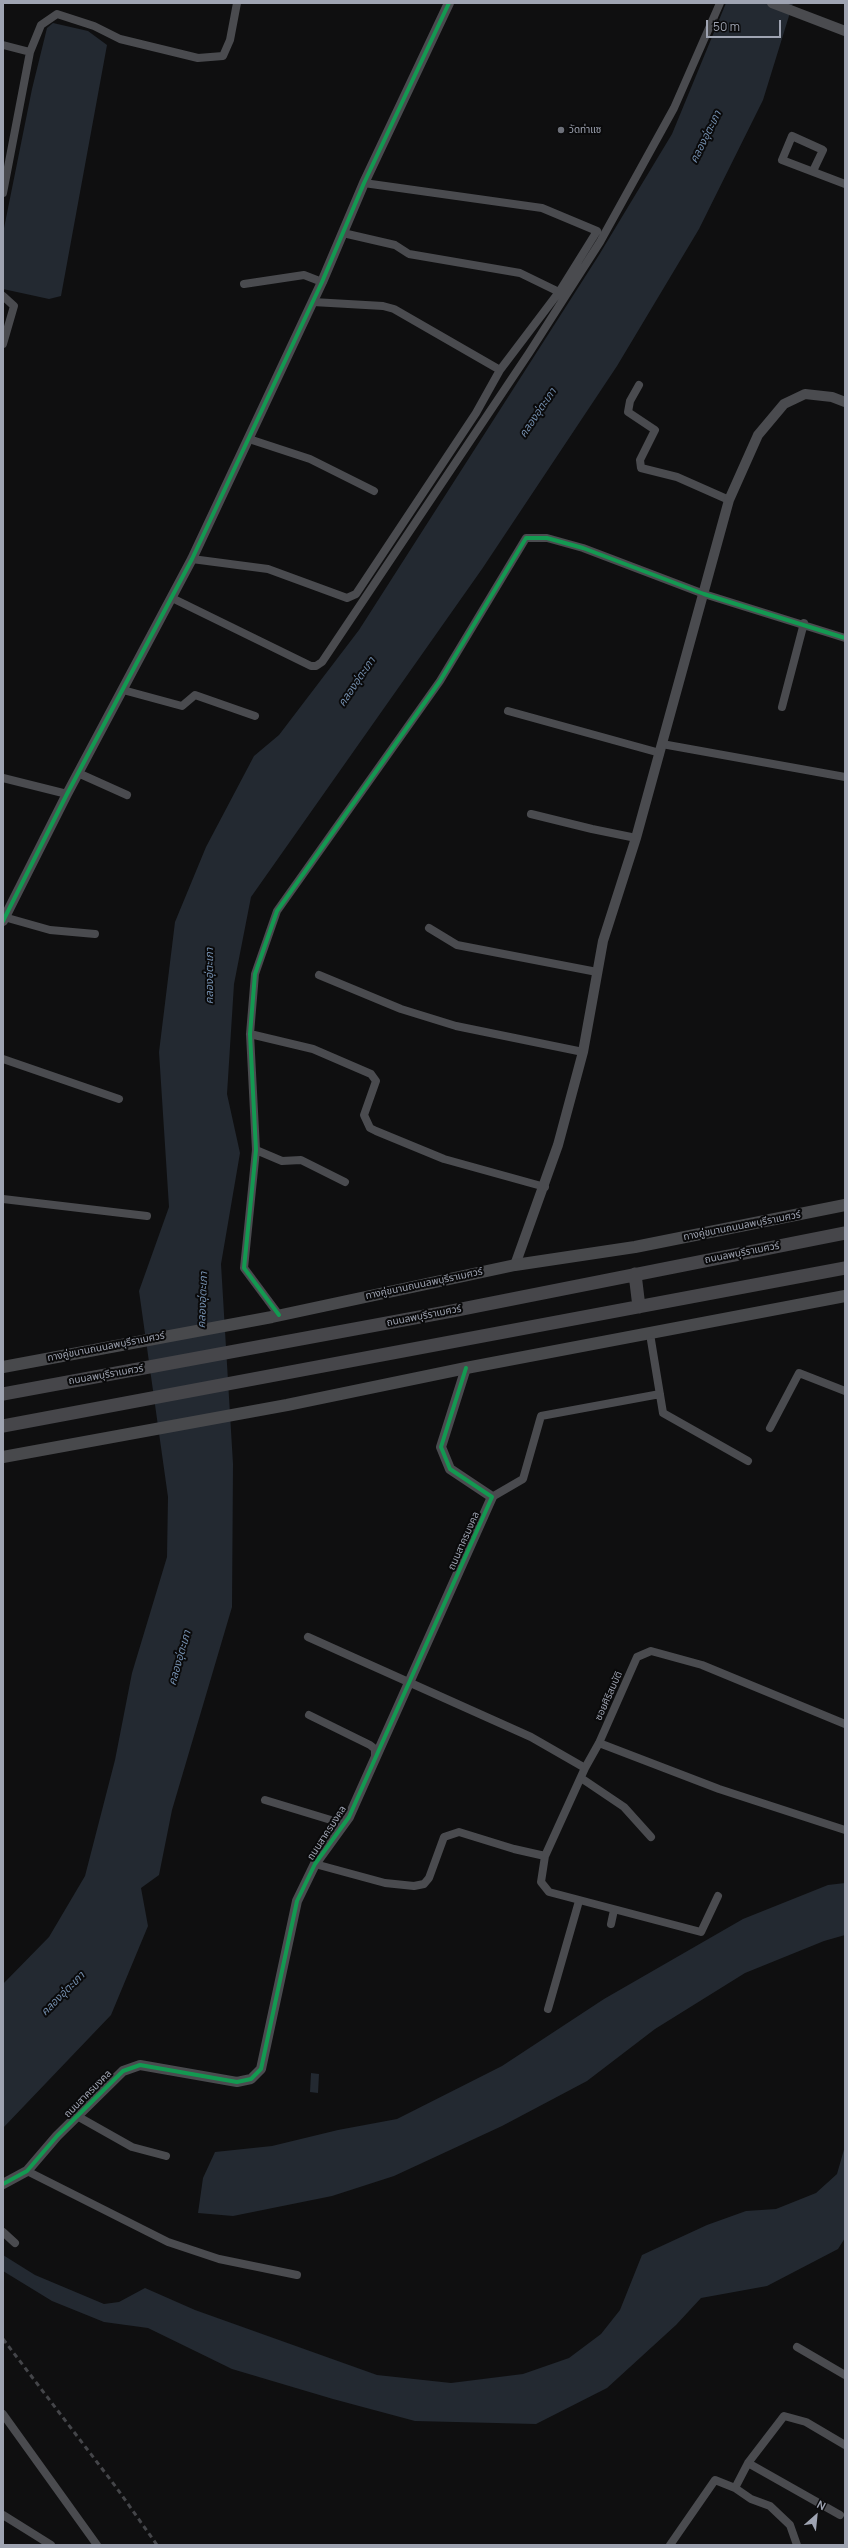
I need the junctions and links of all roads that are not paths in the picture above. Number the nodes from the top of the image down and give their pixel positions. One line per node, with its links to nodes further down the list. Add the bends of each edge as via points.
1 (237, 3): 7 (street, via 230,40 223,56 198,58 120,39 94,26 57,14 41,25)
2 (449, 3): 9 (street)
3 (720, 3): 27 (street, via 674,108 600,242 529,353 322,662 311,666)
4 (772, 3): 5 (street)
5 (845, 31)
6 (3, 45): 7 (street)
7 (30, 52): 11 (street)
8 (813, 171): 8 (street, via 782,160 792,136 823,150); 10 (street)
9 (364, 183): 12 (street); 15 (street, via 542,208 597,231)
10 (845, 184)
11 (3, 194)
12 (343, 233): 13 (street); 15 (street, via 395,245 409,254 520,273)
13 (322, 282): 14 (street, via 304,275); 17 (street)
14 (244, 284)
15 (559, 292): 19 (street)
16 (3, 296): 18 (street, via 14,306)
17 (313, 302): 19 (street, via 383,306 394,309); 22 (street)
18 (3, 344)
19 (500, 370): 25 (street, via 476,413 356,594 347,598 268,569)
20 (639, 385): 24 (street, via 630,401 628,412 654,430 640,460 641,468 677,477)
21 (845, 402): 24 (street, via 832,396 805,394 784,404 758,435)
22 (249, 439): 23 (street, via 310,459); 25 (street)
23 (374, 491)
24 (729, 500): 26 (street)
25 (192, 559): 27 (street)
26 (704, 594): 28 (street); 34 (street); 47 (street, via 583,548 548,538 526,538 440,681 277,911 255,974)
27 (172, 598): 30 (street)
28 (804, 623): 29 (street); 31 (street)
29 (845, 638)
30 (123, 690): 33 (street, via 182,706 195,695); 35 (street)
31 (782, 707)
32 (508, 711): 34 (street)
33 (255, 716)
34 (661, 748): 37 (street); 41 (street)
35 (78, 773): 38 (street); 39 (street)
36 (3, 778): 38 (street)
37 (845, 778)
38 (67, 794): 42 (street)
39 (127, 796)
40 (531, 814): 41 (street)
41 (636, 838): 45 (street, via 603,941)
42 (4, 919): 44 (street, via 50,930)
43 (428, 928): 45 (street, via 457,946)
44 (95, 934)
45 (597, 972): 48 (street)
46 (319, 975): 48 (street, via 401,1009 456,1026)
47 (250, 1034): 51 (street); 53 (street, via 313,1049 371,1074 376,1081 364,1115 370,1128 444,1158)
48 (583, 1052): 53 (street)
49 (3, 1059): 50 (street)
50 (119, 1099)
51 (256, 1150): 52 (street, via 282,1161 301,1160); 63 (street, via 244,1268)
52 (345, 1182)
53 (545, 1187): 58 (street)
54 (3, 1199): 56 (street)
55 (845, 1205): 58 (main road, ทางคู่ขนานถนนลพบุรีราเมศวร์, via 634,1247)
56 (147, 1216)
57 (845, 1233): 60 (main road, ถนนลพบุรีราเมศวร์)
58 (515, 1265): 63 (main road, ทางคู่ขนานถนนลพบุรีราเมศวร์)
59 (845, 1268): 62 (main road)
60 (635, 1274): 62 (main road); 68 (main road, ถนนลพบุรีราเมศวร์)
61 (845, 1296): 64 (main road)
62 (639, 1307): 70 (main road)
63 (275, 1316): 65 (main road, ทางคู่ขนานถนนลพบุรีราเมศวร์)
64 (650, 1334): 66 (main road); 69 (street)
65 (3, 1367)
66 (466, 1368): 72 (main road, via 287,1405); 74 (street, via 441,1447 450,1469)
67 (845, 1391): 71 (street, via 799,1373)
68 (3, 1394)
69 (660, 1394): 73 (street, via 663,1413); 74 (street, via 541,1416 523,1479)
70 (3, 1426)
71 (770, 1428)
72 (3, 1457)
73 (748, 1461)
74 (492, 1497): 76 (street, ถนนสาครมงคล)
75 (308, 1637): 76 (street)
76 (409, 1684): 80 (street, ถนนสาครมงคล); 81 (street, via 531,1737)
77 (309, 1714): 80 (street, via 370,1745 375,1749)
78 (845, 1724): 79 (street, ซอยศิริสมบัติ, via 702,1665 651,1651 637,1657)
79 (599, 1743): 81 (street, ซอยศิริสมบัติ); 85 (street, via 719,1789)
80 (375, 1758): 84 (street, ถนนสาครมงคล)
81 (585, 1768): 82 (street, ซอยศิริสมบัติ)
82 (581, 1778): 86 (street, via 624,1806); 87 (street, ซอยศิริสมบัติ)
83 (265, 1800): 84 (street)
84 (344, 1824): 88 (street, ถนนสาครมงคล)
85 (845, 1830)
86 (651, 1837)
87 (545, 1856): 88 (street, via 459,1832 449,1833 444,1837 429,1878 424,1884 414,1886 385,1883); 90 (street, ซอยศิริสมบัติ, via 540,1882 549,1892)
88 (315, 1864): 94 (street, ถนนสาครมงคล, via 297,1901 261,2069 257,2074 237,2082 140,2065 123,2070)
89 (718, 1896): 91 (street, via 701,1932)
90 (579, 1901): 91 (street); 93 (street)
91 (614, 1910): 92 (street)
92 (611, 1924)
93 (548, 2009)
94 (77, 2116): 95 (street, via 132,2147); 96 (street, ถนนสาครมงคล)
95 (166, 2156)
96 (27, 2171): 97 (street, ถนนสาครมงคล); 100 (street, via 168,2242 219,2259)
97 (3, 2184)
98 (3, 2232): 99 (street)
99 (15, 2243)
100 (296, 2275)
101 (797, 2347): 102 (street)
102 (845, 2375)
103 (3, 2414): 110 (street)
104 (845, 2446): 105 (street, via 806,2422 784,2416)
105 (748, 2463): 106 (street); 108 (street)
106 (735, 2488): 111 (street, via 715,2480); 112 (street, via 751,2499 770,2506 790,2525)
107 (3, 2515): 109 (street)
108 (840, 2515)
109 (51, 2545)
110 (97, 2545)
111 (670, 2545)
112 (797, 2545)

